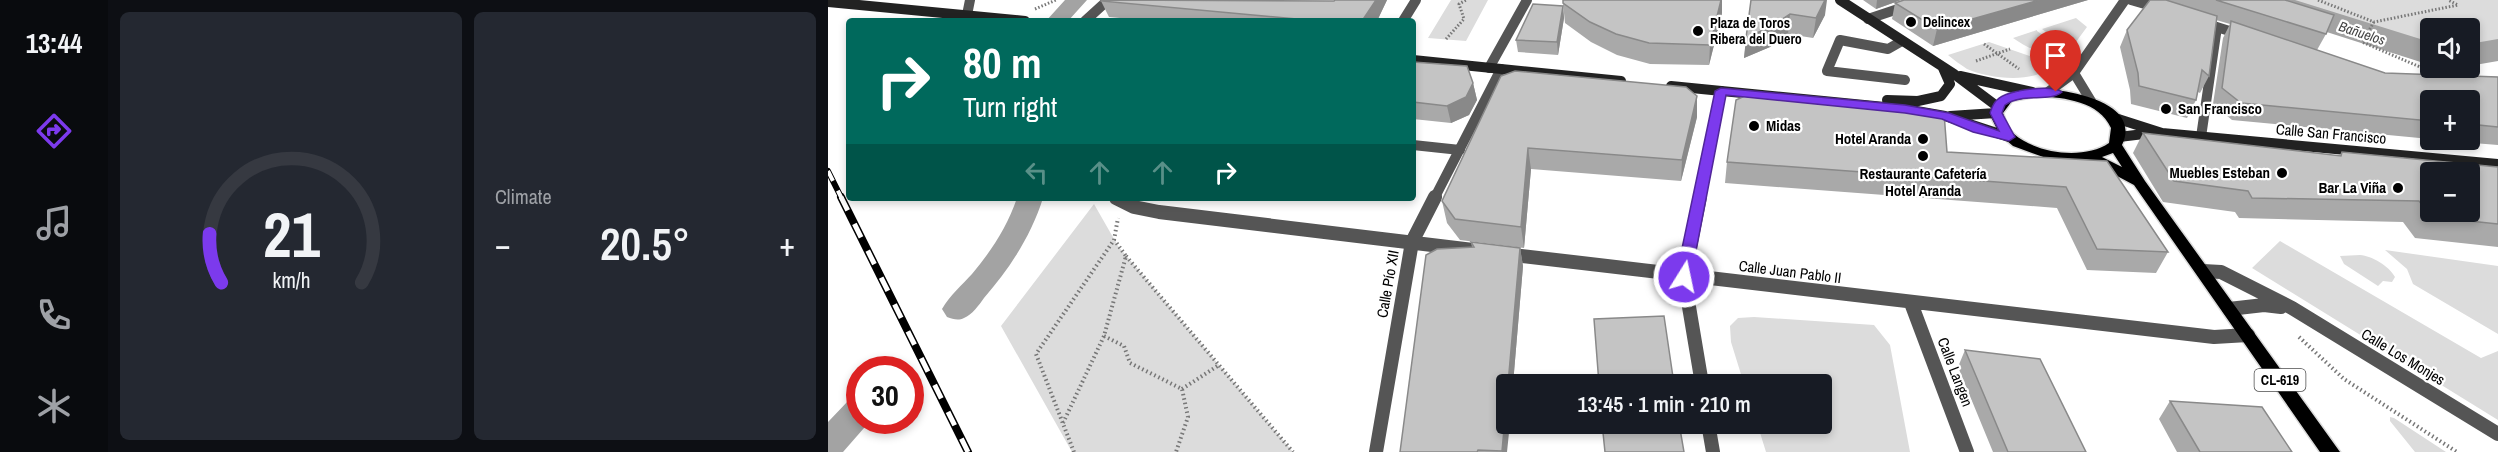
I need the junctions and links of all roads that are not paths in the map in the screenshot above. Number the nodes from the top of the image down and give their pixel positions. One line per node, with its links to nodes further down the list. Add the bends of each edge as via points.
1 (970, 0): 11 (street)
2 (1108, 0): 13 (street)
3 (1416, 0): 14 (street)
4 (1527, 0): 21 (street, Calle Pío XII)
5 (1840, 0): 15 (street)
6 (1925, 0): 15 (street)
7 (2125, 0): 23 (street)
8 (2131, 0): 10 (street)
9 (828, 2): 11 (street)
10 (2174, 13)
11 (967, 15): 12 (street)
12 (996, 18)
13 (1088, 18)
14 (1405, 18)
15 (1868, 19): 19 (street)
16 (2195, 20): 17 (street)
17 (2217, 27): 18 (street); 38 (street)
18 (2249, 37)
19 (1902, 41): 22 (street); 25 (street, via 1888,49 1840,40 1827,71)
20 (1416, 60): 21 (street)
21 (1495, 68): 26 (street); 41 (street, Calle Pío XII)
22 (1943, 68): 24 (street); 32 (street, via 1950,84 1941,96 1918,101)
23 (2074, 73): 30 (street); 31 (street)
24 (1954, 74): 29 (street); 33 (street)
25 (1905, 80)
26 (1631, 82)
27 (1655, 85): 28 (street)
28 (1721, 91): 32 (street); 48 (street)
29 (2032, 92): 30 (main road); 33 (main road, via 2009,97)
30 (2048, 92): 31 (main road)
31 (2091, 101): 35 (main road)
32 (1847, 103): 34 (street)
33 (1997, 110): 34 (street); 37 (main road)
34 (1945, 116): 37 (street)
35 (2112, 117): 36 (street, Calle San Francisco); 39 (main road, via 2118,127)
36 (2162, 133): 38 (street, Calle San Francisco); 39 (street, Calle San Francisco)
37 (2009, 137): 42 (main road, via 2048,154)
38 (2201, 137): 43 (street, Calle San Francisco)
39 (2117, 141): 42 (main road, via 2106,152); 44 (main road)
40 (1416, 145): 41 (street)
41 (1460, 150): 46 (street, Calle Pío XII)
42 (2085, 156): 44 (main road)
43 (2498, 164)
44 (2140, 184): 47 (main road, CL-619)
45 (1122, 201): 46 (street, Calle Juan Pablo II, via 1159,212)
46 (1412, 242): 48 (street, Calle Juan Pablo II); 56 (street, Calle Pío XII)
47 (2203, 271): 50 (street, Calle Los Monjes, via 2221,272); 51 (main road, CL-619)
48 (1684, 277): 49 (street, Calle Juan Pablo II); 53 (street)
49 (1911, 303): 52 (street, Calle Juan Pablo II, via 2214,337); 58 (street, Calle Langen)
50 (2292, 308): 51 (street, Calle Los Monjes, via 2264,305); 55 (street, Calle Los Monjes)
51 (2229, 309): 52 (main road, CL-619)
52 (2248, 335): 59 (main road, CL-619)
53 (1700, 374)
54 (1710, 434): 57 (street)
55 (2498, 434)
56 (1376, 452)
57 (1713, 452)
58 (1967, 452)
59 (2331, 452)

